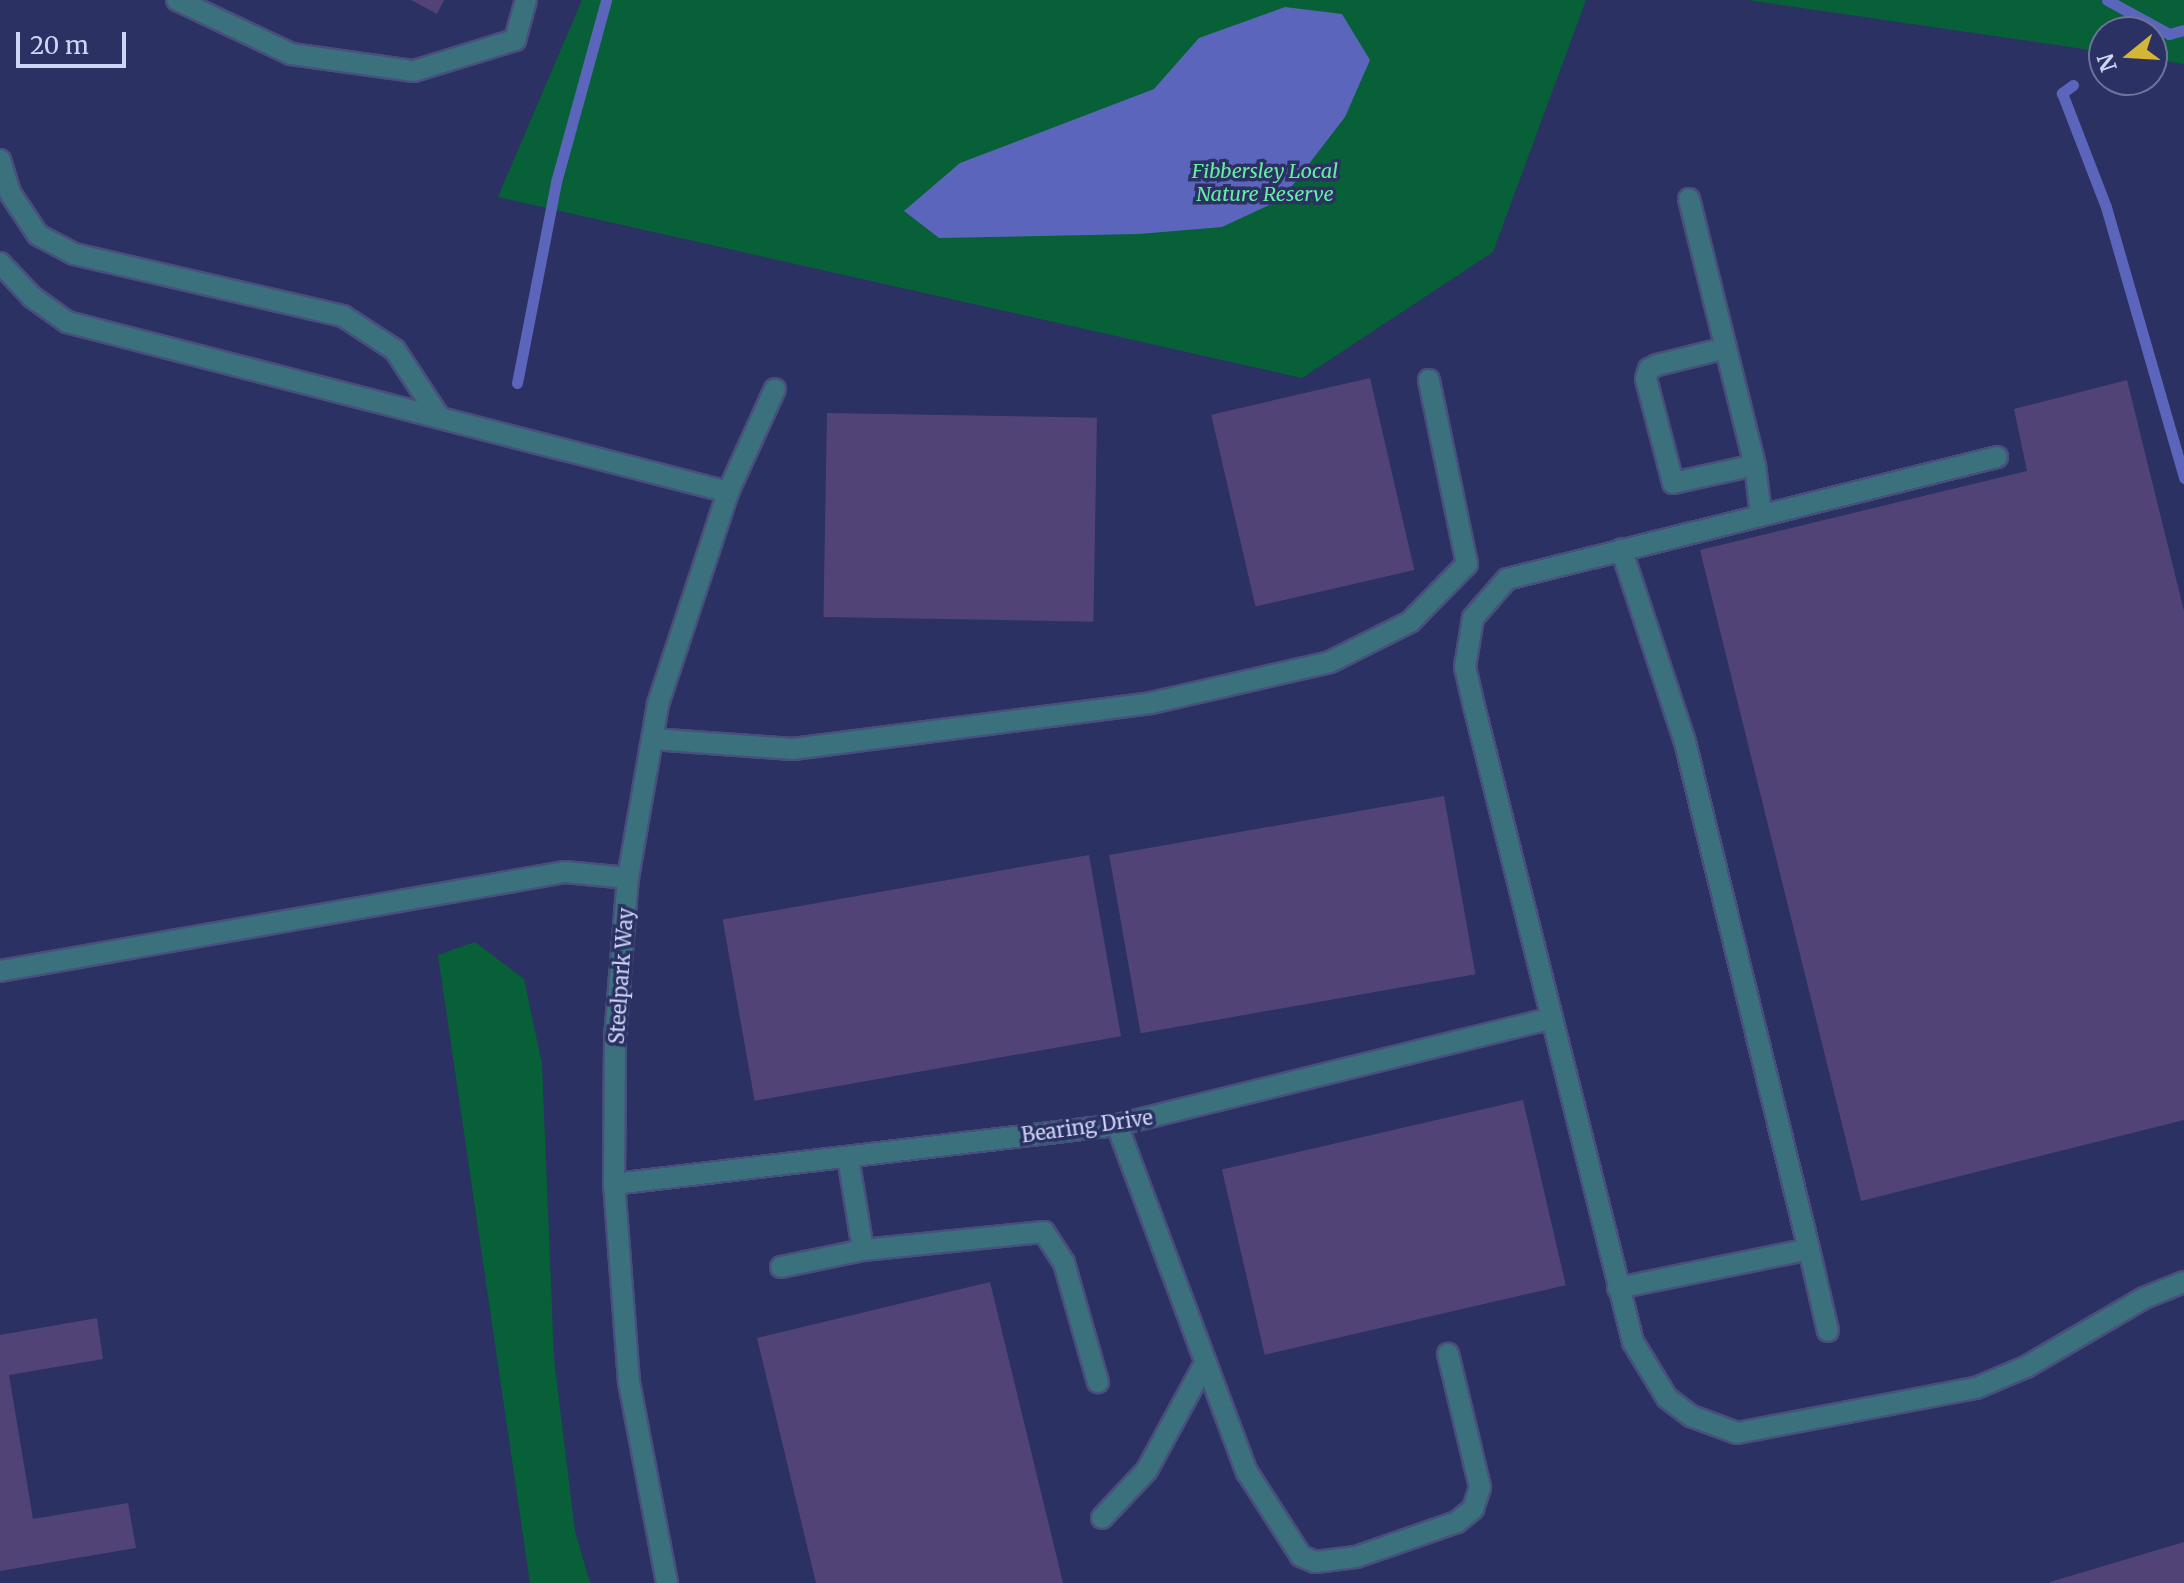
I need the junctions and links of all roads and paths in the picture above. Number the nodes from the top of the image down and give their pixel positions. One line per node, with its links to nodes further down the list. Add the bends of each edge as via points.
1 (177, 0): 2 (street, via 291,54 414,71 515,40)
2 (526, 0)
3 (0, 160): 9 (street, via 10,193 38,235 74,254 343,316 395,350)
4 (1689, 199): 6 (street)
5 (0, 263): 9 (street, via 32,297 67,322)
6 (1726, 348): 11 (street); 11 (street, via 1657,365 1646,379 1673,483)
7 (1429, 380): 15 (street, via 1467,564 1410,622 1330,662 1151,703 793,749)
8 (775, 389): 12 (street, Steelpark Way)
9 (437, 414): 12 (street)
10 (1997, 457): 13 (street)
11 (1755, 465): 13 (street)
12 (728, 492): 15 (street, Steelpark Way, via 658,704)
13 (1761, 515): 14 (street)
14 (1621, 549): 18 (street, via 1507,579 1486,597 1467,644 1468,680); 22 (street, via 1685,742)
15 (652, 739): 16 (street, Steelpark Way)
16 (628, 878): 17 (street, via 565,872); 21 (street, Steelpark Way, via 615,1038)
17 (0, 971)
18 (1552, 1018): 19 (street, Bearing Drive); 26 (street)
19 (1117, 1125): 20 (street, Bearing Drive); 29 (street)
20 (848, 1157): 21 (street, Bearing Drive); 23 (street)
21 (614, 1184): 32 (street, Steelpark Way, via 629,1382)
22 (1809, 1249): 26 (street); 27 (street)
23 (863, 1250): 24 (street); 30 (street, via 1044,1232 1064,1263)
24 (781, 1267)
25 (2184, 1282): 26 (street, via 1976,1388 1737,1433 1691,1416 1667,1398 1633,1342)
26 (1618, 1288)
27 (1828, 1331)
28 (1448, 1354): 29 (street, via 1480,1487 1473,1509 1457,1522 1356,1557 1315,1562 1288,1543 1266,1508)
29 (1204, 1365): 31 (street, via 1147,1470)
30 (1098, 1382)
31 (1102, 1518)
32 (667, 1583)

